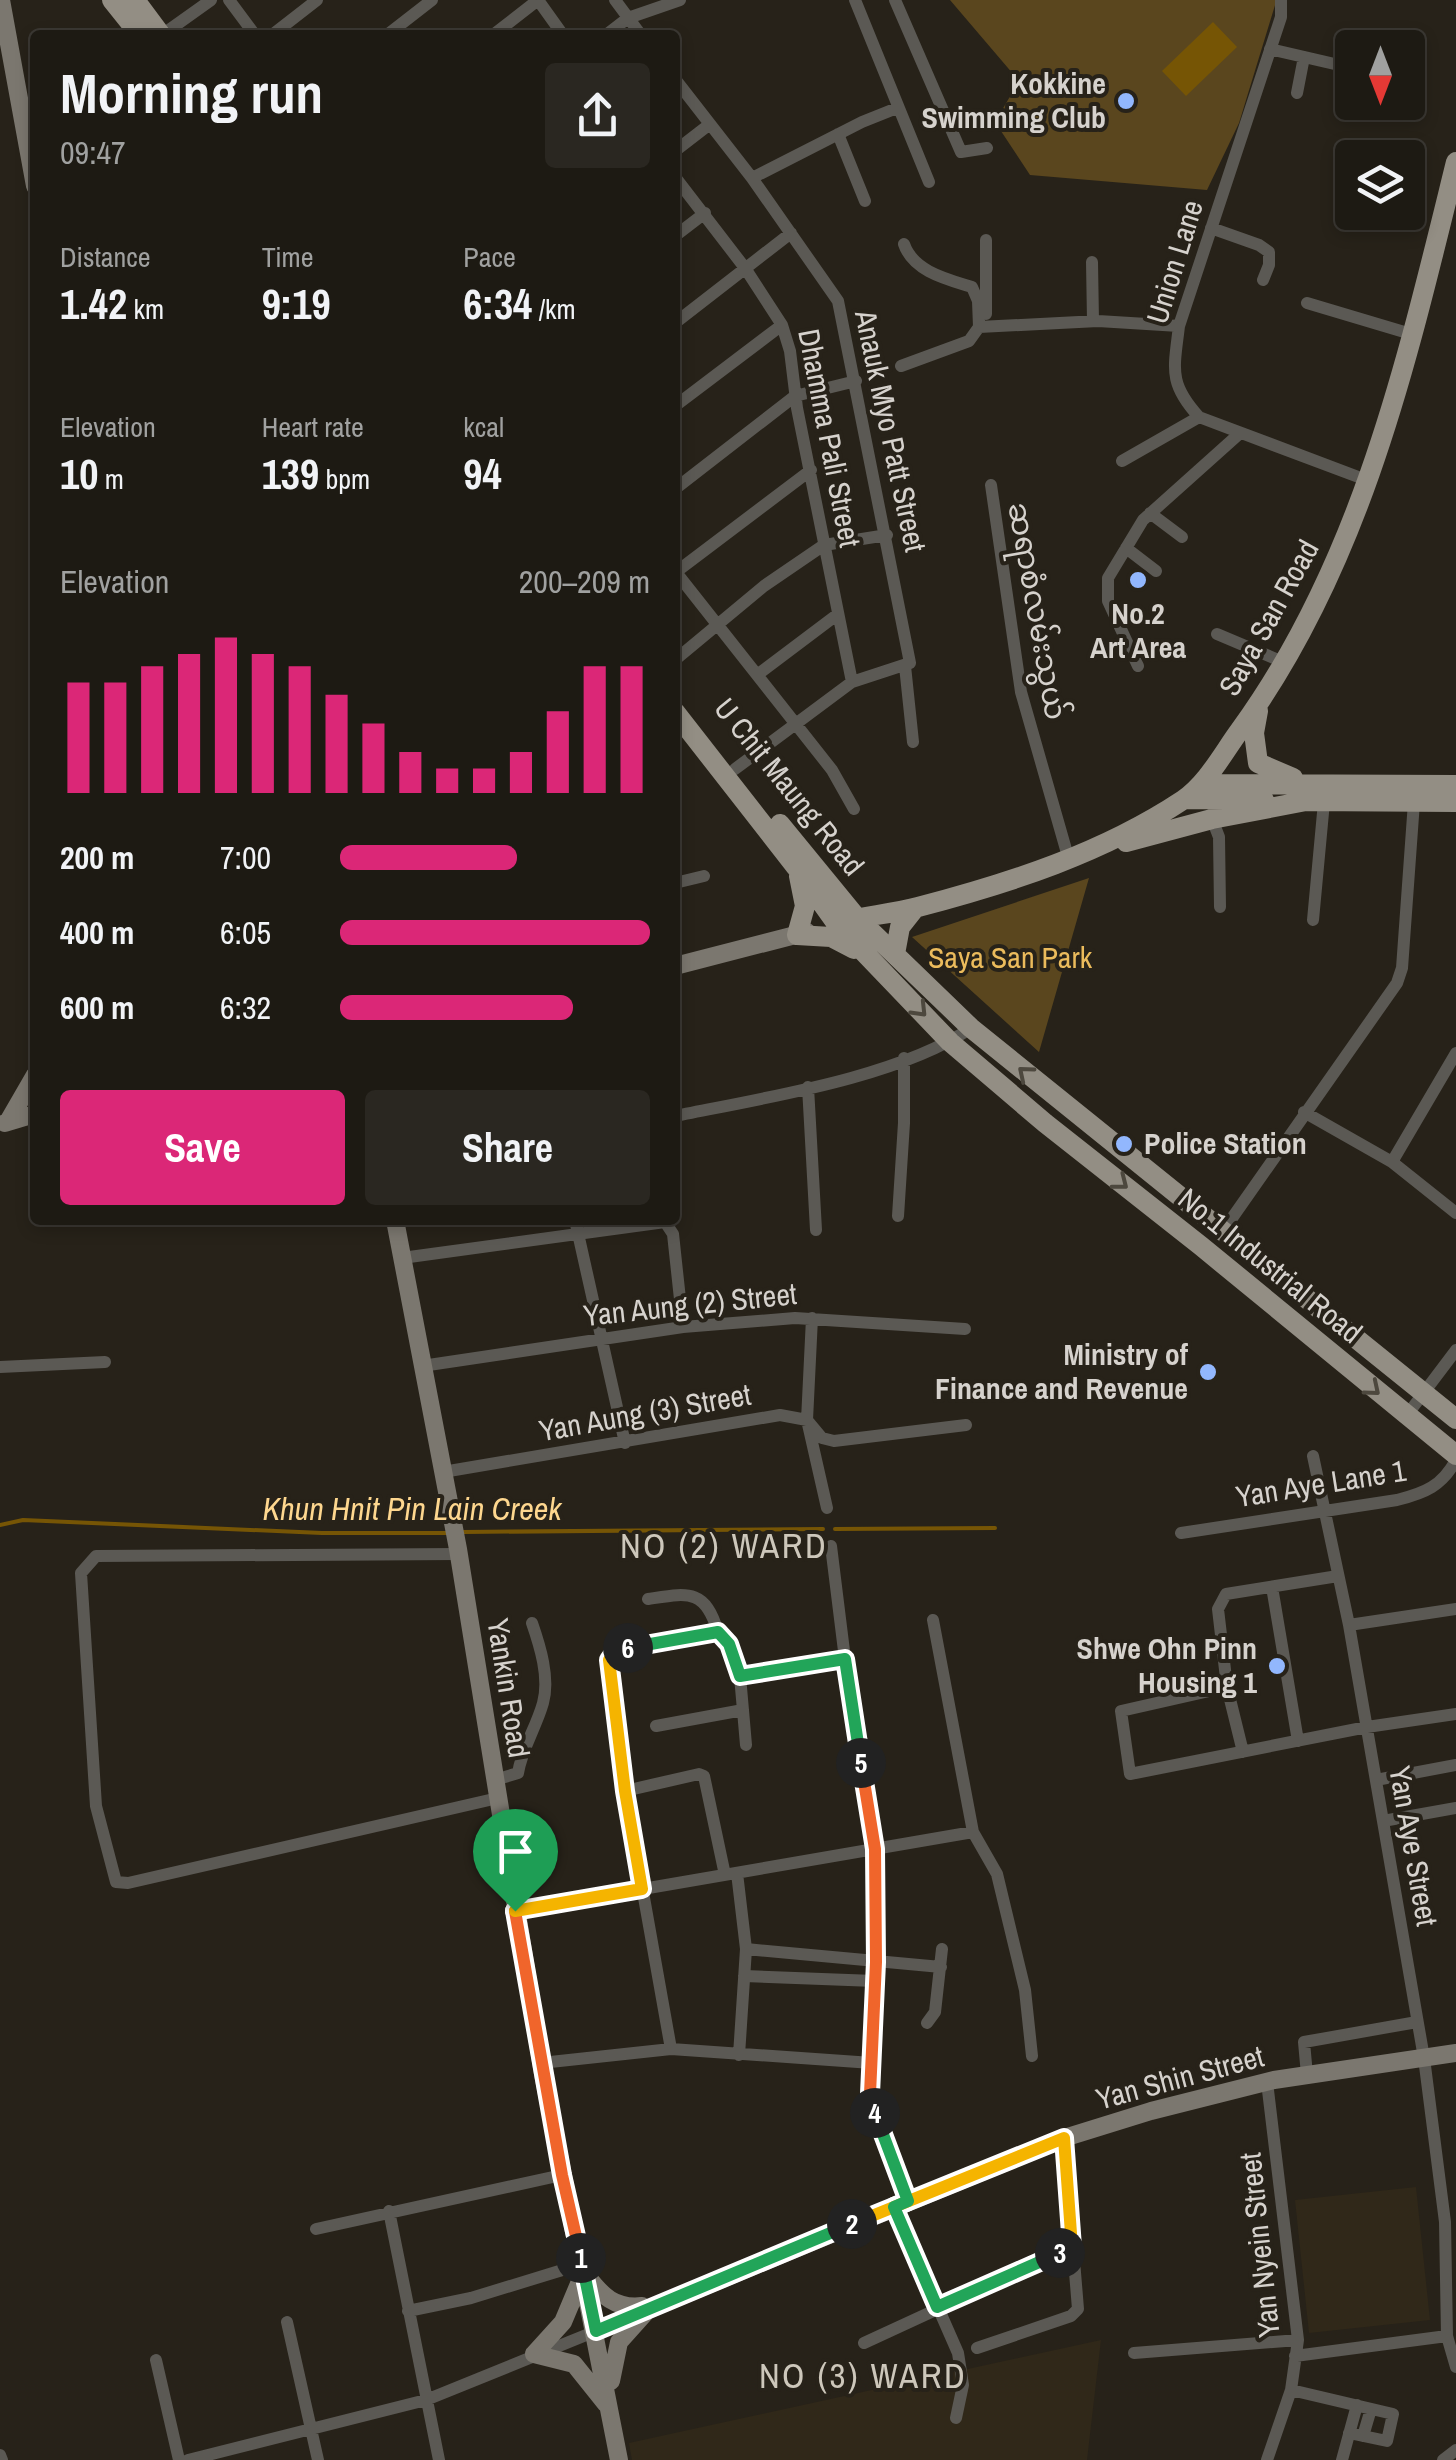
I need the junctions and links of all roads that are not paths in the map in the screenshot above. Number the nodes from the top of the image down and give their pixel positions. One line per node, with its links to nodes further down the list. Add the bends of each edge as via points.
1 (1, 0): 35 (main road)
2 (112, 0): 15 (main road)
3 (135, 0): 16 (main road)
4 (211, 0): 17 (street)
5 (229, 0): 18 (street)
6 (318, 0): 19 (street)
7 (432, 0): 20 (street)
8 (538, 0): 21 (street); 22 (street)
9 (615, 0): 14 (street)
10 (680, 0): 14 (street)
11 (855, 0): 30 (street)
12 (894, 0): 34 (street, via 962,152)
13 (1281, 0): 25 (street, Union Lane)
14 (628, 18): 23 (street); 24 (street)
15 (136, 30)
16 (158, 30)
17 (169, 30)
18 (251, 30)
19 (279, 30)
20 (393, 30)
21 (499, 30)
22 (559, 30)
23 (612, 30)
24 (637, 30)
25 (1270, 49): 26 (street); 42 (street, Union Lane)
26 (1304, 57): 27 (street); 29 (street)
27 (1335, 64)
28 (680, 85): 31 (street, Anauk Myo Patt Street)
29 (1296, 93)
30 (897, 108): 32 (street); 38 (street)
31 (710, 124): 33 (street); 37 (street, Anauk Myo Patt Street)
32 (838, 134): 37 (street); 40 (street)
33 (680, 147)
34 (987, 148)
35 (30, 159)
36 (1455, 172): 56 (main road, Saya San Road)
37 (752, 178): 44 (street, Anauk Myo Patt Street)
38 (929, 182)
39 (680, 183): 41 (street, Dhamma Pali Street)
40 (865, 201)
41 (705, 212): 43 (street); 48 (street, Dhamma Pali Street)
42 (1211, 228): 49 (street, via 1269,252); 54 (street, Union Lane)
43 (680, 232)
44 (792, 233): 48 (street); 58 (street, Anauk Myo Patt Street, via 838,301)
45 (986, 240): 55 (street)
46 (904, 244): 55 (street, via 911,260 972,287)
47 (1092, 262): 52 (street)
48 (746, 268): 51 (street); 53 (street, Dhamma Pali Street)
49 (1263, 280)
50 (1307, 303): 56 (street)
51 (680, 319)
52 (1093, 321): 54 (street); 55 (street)
53 (782, 325): 59 (street, Dhamma Pali Street); 60 (street)
54 (1178, 326): 61 (street, Union Lane, via 1172,379)
55 (983, 327): 57 (street, via 969,341)
56 (1411, 334): 65 (main road, Saya San Road)
57 (901, 366)
58 (856, 381): 59 (street); 69 (street, Anauk Myo Patt Street)
59 (795, 396): 64 (street, Dhamma Pali Street); 66 (street)
60 (680, 402)
61 (1199, 417): 62 (street); 63 (street)
62 (1239, 434): 65 (street); 68 (street)
63 (1122, 461)
64 (811, 470): 71 (street, Dhamma Pali Street); 73 (street)
65 (1369, 481): 80 (main road, Saya San Road)
66 (680, 485)
67 (991, 485): 100 (street, ဆရာစံလမ်းသွယ်, via 1021,692)
68 (1150, 513): 70 (street); 72 (street)
69 (887, 535): 71 (street); 81 (street, Anauk Myo Patt Street)
70 (1182, 537)
71 (824, 545): 76 (street, Dhamma Pali Street); 77 (street)
72 (1126, 548): 74 (street); 82 (street, via 1106,586)
73 (680, 569)
74 (1156, 570)
75 (680, 577): 77 (street)
76 (838, 614): 83 (street); 84 (street, Dhamma Pali Street)
77 (718, 626): 79 (street); 83 (street)
78 (1217, 634): 80 (street)
79 (680, 656)
80 (1283, 662): 86 (main road, Saya San Road)
81 (908, 666): 84 (street); 89 (street, Anauk Myo Patt Street)
82 (1138, 666)
83 (756, 674): 88 (street)
84 (852, 682): 88 (street)
85 (680, 700): 90 (main road, U Chit Maung Road)
86 (1260, 702): 92 (main road, Saya San Road); 94 (main road, via 1254,732 1258,763)
87 (680, 718): 101 (main road, U Chit Maung Road)
88 (796, 724): 90 (street); 97 (street)
89 (914, 742)
90 (735, 769): 101 (main road, U Chit Maung Road)
91 (1456, 785): 93 (main road)
92 (1194, 791): 94 (main road); 99 (main road, Saya San Road)
93 (1391, 793): 94 (main road); 95 (main road)
94 (1315, 796): 98 (main road); 106 (street)
95 (1414, 802): 96 (main road); 120 (street, via 1402,968)
96 (1456, 802)
97 (854, 809)
98 (1212, 818): 99 (main road); 104 (street, via 1219,837)
99 (1100, 848): 100 (main road, Saya San Road)
100 (1068, 860): 105 (main road, Saya San Road)
101 (802, 862): 105 (main road, via 860,900); 107 (main road, U Chit Maung Road); 108 (main road, via 805,906)
102 (704, 876): 103 (street)
103 (680, 882)
104 (1220, 907)
105 (915, 908): 107 (main road, Saya San Road); 109 (main road, via 900,927)
106 (1313, 920)
107 (847, 921): 108 (main road, Saya San Road); 109 (main road); 111 (main road)
108 (796, 935): 110 (main road, Saya San Road); 111 (main road, via 831,938)
109 (896, 954): 112 (main road)
110 (680, 965)
111 (879, 968): 113 (main road, one-way to 113)
112 (971, 1028): 113 (street); 132 (main road, No.1 Industrial Road, one-way to 112)
113 (956, 1046): 115 (street); 135 (main road, No.1 Industrial Road, one-way to 135)
114 (1455, 1057): 116 (street)
115 (904, 1058): 118 (street); 126 (street)
116 (1442, 1079): 119 (street); 124 (street)
117 (30, 1083): 123 (main road)
118 (808, 1087): 122 (street); 131 (street)
119 (1456, 1087)
120 (1304, 1112): 124 (street); 132 (street)
121 (30, 1115): 123 (main road)
122 (680, 1115)
123 (4, 1123)
124 (1392, 1162): 125 (street)
125 (1456, 1213)
126 (898, 1216)
127 (396, 1225): 134 (main road, Yankin Road)
128 (612, 1225): 130 (street)
129 (667, 1225): 138 (street)
130 (576, 1227): 134 (street); 140 (street)
131 (816, 1230)
132 (1222, 1231): 133 (main road, No.1 Industrial Road)
133 (1250, 1254): 135 (main road); 137 (main road, No.1 Industrial Road)
134 (402, 1258): 144 (main road, Yankin Road)
135 (1235, 1274): 141 (main road, No.1 Industrial Road)
136 (812, 1318): 138 (street, Yan Aung (2) Street); 139 (street, Yan Aung (2) Street); 149 (street)
137 (1336, 1323): 141 (main road); 146 (main road, No.1 Industrial Road)
138 (683, 1327): 140 (street, Yan Aung (2) Street)
139 (964, 1329)
140 (600, 1338): 144 (street, Yan Aung (2) Street); 151 (street)
141 (1321, 1346): 147 (main road, No.1 Industrial Road, one-way to 147)
142 (1456, 1350): 146 (street)
143 (105, 1362): 145 (street)
144 (422, 1366): 154 (main road, Yankin Road)
145 (0, 1367)
146 (1424, 1392): 147 (street); 148 (main road, No.1 Industrial Road)
147 (1407, 1415): 153 (main road, No.1 Industrial Road)
148 (1456, 1419)
149 (807, 1420): 150 (street, Yan Aung (3) Street, via 834,1441); 151 (street, Yan Aung (3) Street, via 780,1415); 155 (street)
150 (966, 1425)
151 (625, 1442): 154 (street, Yan Aung (3) Street)
152 (1312, 1456): 156 (street, Yan Aye Street)
153 (1456, 1458): 156 (street, Yan Aye Lane 1, via 1429,1492)
154 (443, 1472): 158 (main road, Yankin Road)
155 (827, 1508)
156 (1324, 1510): 157 (street, Yan Aye Lane 1); 160 (street, Yan Aye Street)
157 (1180, 1533)
158 (456, 1540): 180 (main road, Yankin Road); 180 (street, via 96,1556 81,1572 96,1806 110,1870 116,1882 128,1882)
159 (831, 1546): 168 (street)
160 (1338, 1576): 161 (street); 166 (street, Yan Aye Street)
161 (1272, 1587): 170 (street, via 1220,1600); 175 (street)
162 (648, 1598): 167 (street, via 701,1599)
163 (1456, 1608): 166 (street)
164 (933, 1620): 184 (street)
165 (532, 1622): 180 (street, via 545,1700 518,1773)
166 (1349, 1625): 174 (street, Yan Aye Street)
167 (718, 1632): 169 (street); 181 (street, via 616,1650 609,1660)
168 (845, 1659): 169 (street); 185 (street)
169 (740, 1676): 171 (street)
170 (1227, 1687): 177 (street); 177 (street, via 1122,1710 1129,1772)
171 (743, 1710): 173 (street); 176 (street)
172 (1456, 1714): 174 (street)
173 (656, 1726)
174 (1367, 1728): 175 (street); 179 (street, Yan Aye Street)
175 (1298, 1741): 177 (street)
176 (746, 1745)
177 (1243, 1752)
178 (1456, 1765): 179 (street)
179 (1376, 1780): 183 (street, Yan Aye Street)
180 (497, 1789): 188 (main road, Yankin Road)
181 (625, 1791): 186 (street, via 704,1776); 187 (street)
182 (1456, 1808): 183 (street)
183 (1383, 1822): 195 (street, Yan Aye Street)
184 (973, 1832): 185 (street); 200 (street, via 996,1874 1025,1990)
185 (875, 1849): 186 (street); 191 (street)
186 (731, 1874): 187 (street); 189 (street)
187 (642, 1889): 188 (street); 197 (street)
188 (515, 1911): 202 (main road, Yankin Road)
189 (746, 1949): 191 (street); 193 (street)
190 (942, 1949): 192 (street)
191 (876, 1962): 192 (street); 194 (street)
192 (941, 1968): 196 (street)
193 (744, 1976): 194 (street); 199 (street)
194 (875, 1981): 203 (street)
195 (1418, 2022): 201 (street, Yan Aye Street); 204 (street, via 1307,2041)
196 (928, 2023)
197 (671, 2049): 199 (street); 202 (street)
198 (1456, 2053): 201 (main road, Yan Shin Street)
199 (739, 2055): 203 (street)
200 (1032, 2056)
201 (1424, 2058): 204 (main road, Yan Shin Street); 210 (street, Yan Aye Street)
202 (542, 2063): 207 (main road, Yankin Road)
203 (872, 2064): 208 (street, via 870,2094)
204 (1307, 2075): 205 (main road, Yan Shin Street)
205 (1268, 2082): 206 (main road, Yan Shin Street); 220 (street, Yan Nyein Street)
206 (1064, 2138): 208 (main road, Yan Shin Street); 212 (street)
207 (562, 2175): 209 (street); 213 (main road, Yankin Road)
208 (901, 2204): 214 (main road, Yan Shin Street); 215 (street)
209 (389, 2211): 211 (street); 216 (street)
210 (1450, 2221): 219 (street, Yan Aye Street)
211 (316, 2229)
212 (1072, 2247): 215 (street); 222 (street, via 1076,2313)
213 (583, 2268): 214 (main road, via 613,2303); 216 (street); 218 (main road, Yankin Road); 224 (main road, via 562,2322)
214 (652, 2306): 218 (main road, Yan Shin Street); 231 (main road, via 619,2342)
215 (937, 2307): 221 (street); 232 (street, via 958,2353 963,2385)
216 (408, 2311): 229 (street)
217 (287, 2322): 233 (street)
218 (596, 2331): 224 (street); 231 (main road, Yankin Road)
219 (1447, 2336): 225 (street); 227 (street, Yan Aye Street)
220 (1298, 2340): 223 (street); 225 (street, Yan Nyein Street)
221 (864, 2343)
222 (977, 2348)
223 (1134, 2353)
224 (534, 2354): 229 (street); 231 (main road, via 574,2364)
225 (1295, 2356): 228 (street, Yan Nyein Street)
226 (156, 2360): 236 (street)
227 (1456, 2366)
228 (1290, 2390): 230 (street); 241 (street, Yan Nyein Street)
229 (426, 2400): 233 (street); 239 (street)
230 (1364, 2407): 234 (street); 234 (street, via 1393,2414 1387,2441)
231 (609, 2408): 240 (main road, Yankin Road)
232 (956, 2418)
233 (311, 2430): 237 (street); 238 (street)
234 (1356, 2435): 242 (street)
235 (1456, 2450): 243 (street)
236 (179, 2460)
237 (188, 2460)
238 (318, 2460)
239 (439, 2460)
240 (619, 2460)
241 (1267, 2460)
242 (1342, 2460)
243 (1443, 2460)

